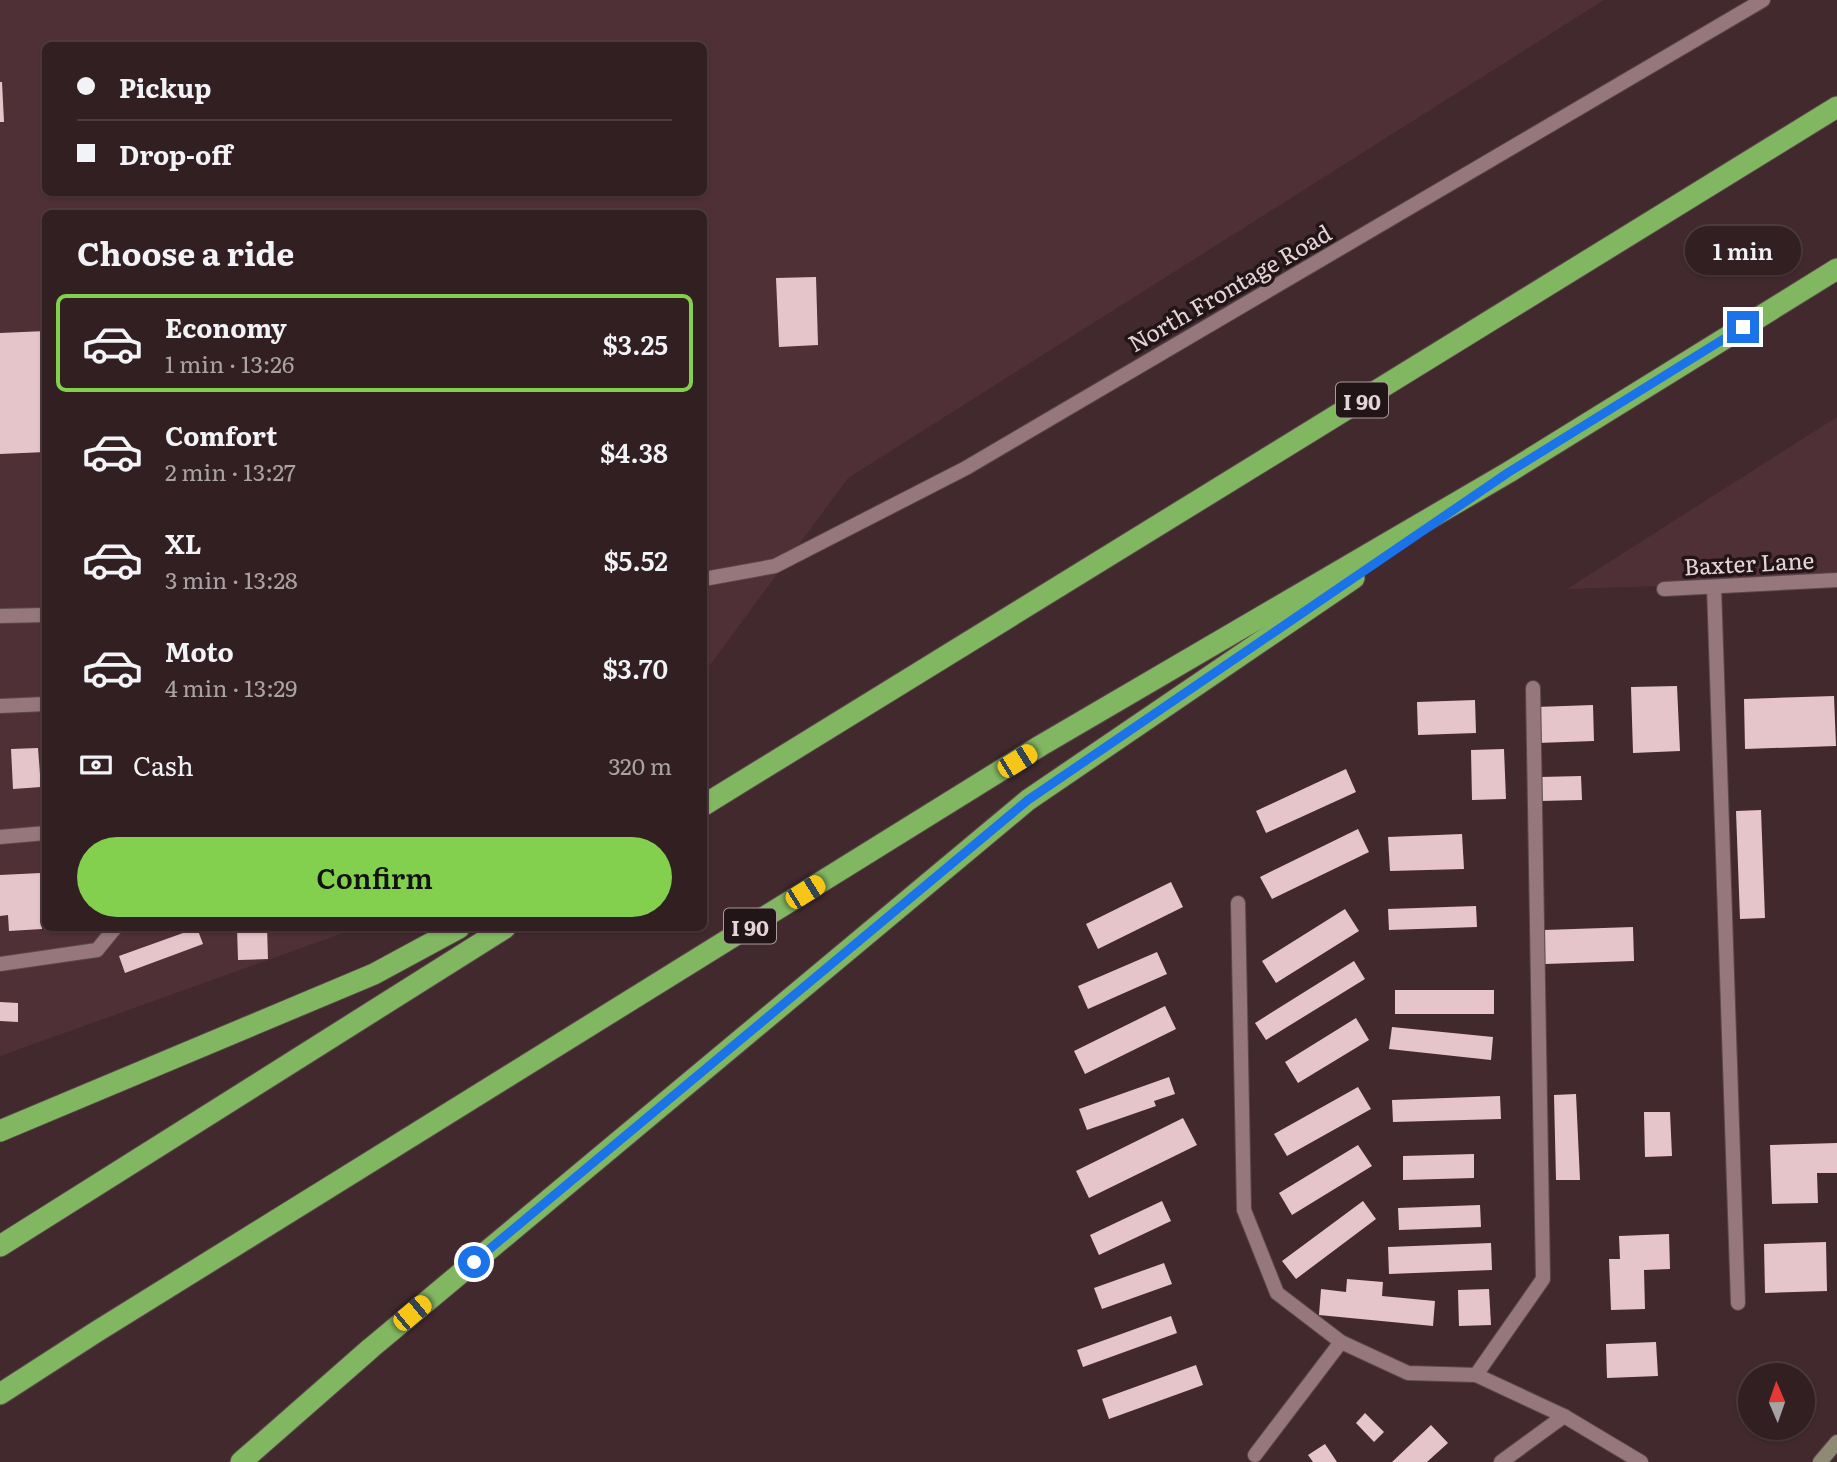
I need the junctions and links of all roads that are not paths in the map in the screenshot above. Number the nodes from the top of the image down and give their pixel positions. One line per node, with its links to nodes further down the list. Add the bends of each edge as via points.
1 (1763, 0): 5 (street, North Frontage Road, via 966,468 775,566)
2 (1837, 107): 12 (highway, I 90)
3 (1837, 269): 4 (highway, I 90)
4 (1509, 472): 29 (highway, I 90, via 1040,746); 33 (highway, via 1028,800 371,1348)
5 (707, 578)
6 (1837, 580): 7 (street, Baxter Lane)
7 (1714, 587): 8 (street, Baxter Lane); 26 (street)
8 (1664, 589)
9 (0, 615): 10 (street)
10 (42, 615)
11 (1533, 688): 28 (street, via 1543,1279)
12 (887, 692): 15 (highway); 16 (highway, I 90)
13 (42, 704): 14 (street)
14 (0, 706)
15 (707, 791)
16 (707, 803)
17 (42, 834): 18 (street)
18 (0, 837)
19 (1238, 903): 27 (street, via 1244,1210 1277,1293)
20 (113, 931): 23 (street, via 97,950)
21 (453, 931): 24 (highway, via 374,974)
22 (500, 931): 25 (highway)
23 (0, 964)
24 (0, 1130)
25 (0, 1246)
26 (1738, 1303)
27 (1341, 1342): 28 (street, via 1408,1373); 32 (street)
28 (1476, 1375): 30 (street)
29 (0, 1394)
30 (1564, 1416): 34 (street); 35 (street)
31 (1837, 1442): 36 (main road)
32 (1255, 1455)
33 (241, 1462)
34 (1501, 1462)
35 (1641, 1462)
36 (1820, 1462)

